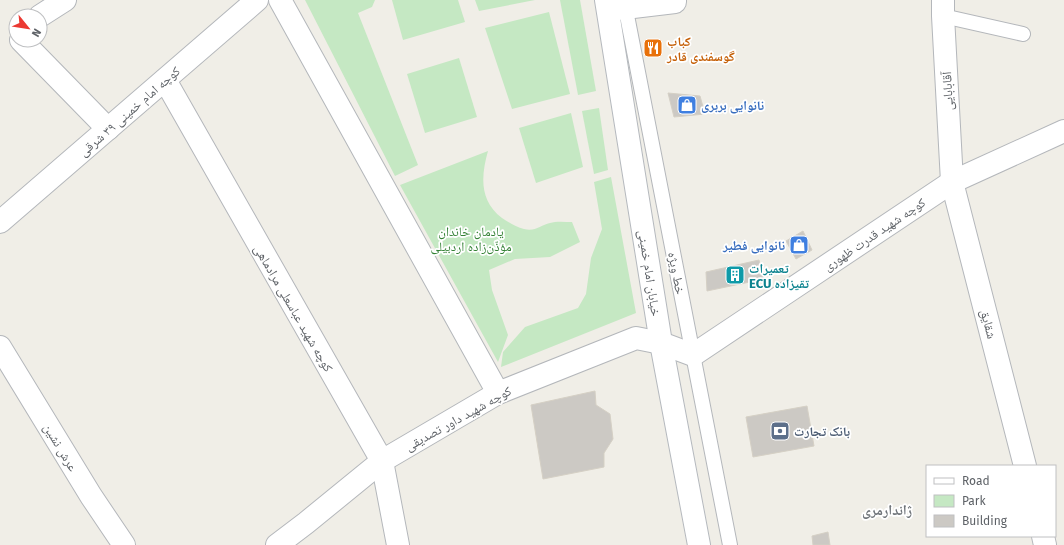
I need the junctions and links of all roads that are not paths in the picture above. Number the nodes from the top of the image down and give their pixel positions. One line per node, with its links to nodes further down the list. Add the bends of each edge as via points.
1 (65, 0): 7 (street)
2 (257, 0): 10 (street, کوچه امام خمینی ۳۹ شرقی)
3 (280, 0): 18 (street)
4 (675, 0): 5 (street)
5 (616, 5): 15 (street, خیابان امام خمینی); 17 (lane, خط ویژه)
6 (943, 8): 8 (lane); 13 (street, آقابابایی)
7 (48, 11)
8 (1023, 34)
9 (28, 48): 11 (street)
10 (165, 80): 11 (street, کوچه امام خمینی ۳۹ شرقی); 19 (street, کوچه شهید عباسعلی مرادماهی)
11 (108, 129): 14 (street, کوچه امام خمینی ۳۹ شرقی)
12 (1064, 130): 13 (street, کوچه شهید قدرت ظهوری)
13 (952, 182): 17 (street, کوچه شهید قدرت ظهوری); 20 (street, شقایق)
14 (0, 222)
15 (661, 343): 17 (street, کوچه شهید داور تصدیقی); 18 (street, کوچه شهید داور تصدیقی, via 636,338); 24 (street, خیابان امام خمینی)
16 (0, 347): 21 (street, عرش نشین)
17 (693, 355): 25 (lane, خط ویژه)
18 (498, 393): 19 (street, کوچه شهید داور تصدیقی)
19 (382, 461): 22 (street, کوچه شهید داور تصدیقی); 23 (street, کوچه شهید عباسعلی مرادماهی)
20 (1025, 465)
21 (124, 545)
22 (276, 545)
23 (398, 545)
24 (699, 545)
25 (730, 545)

